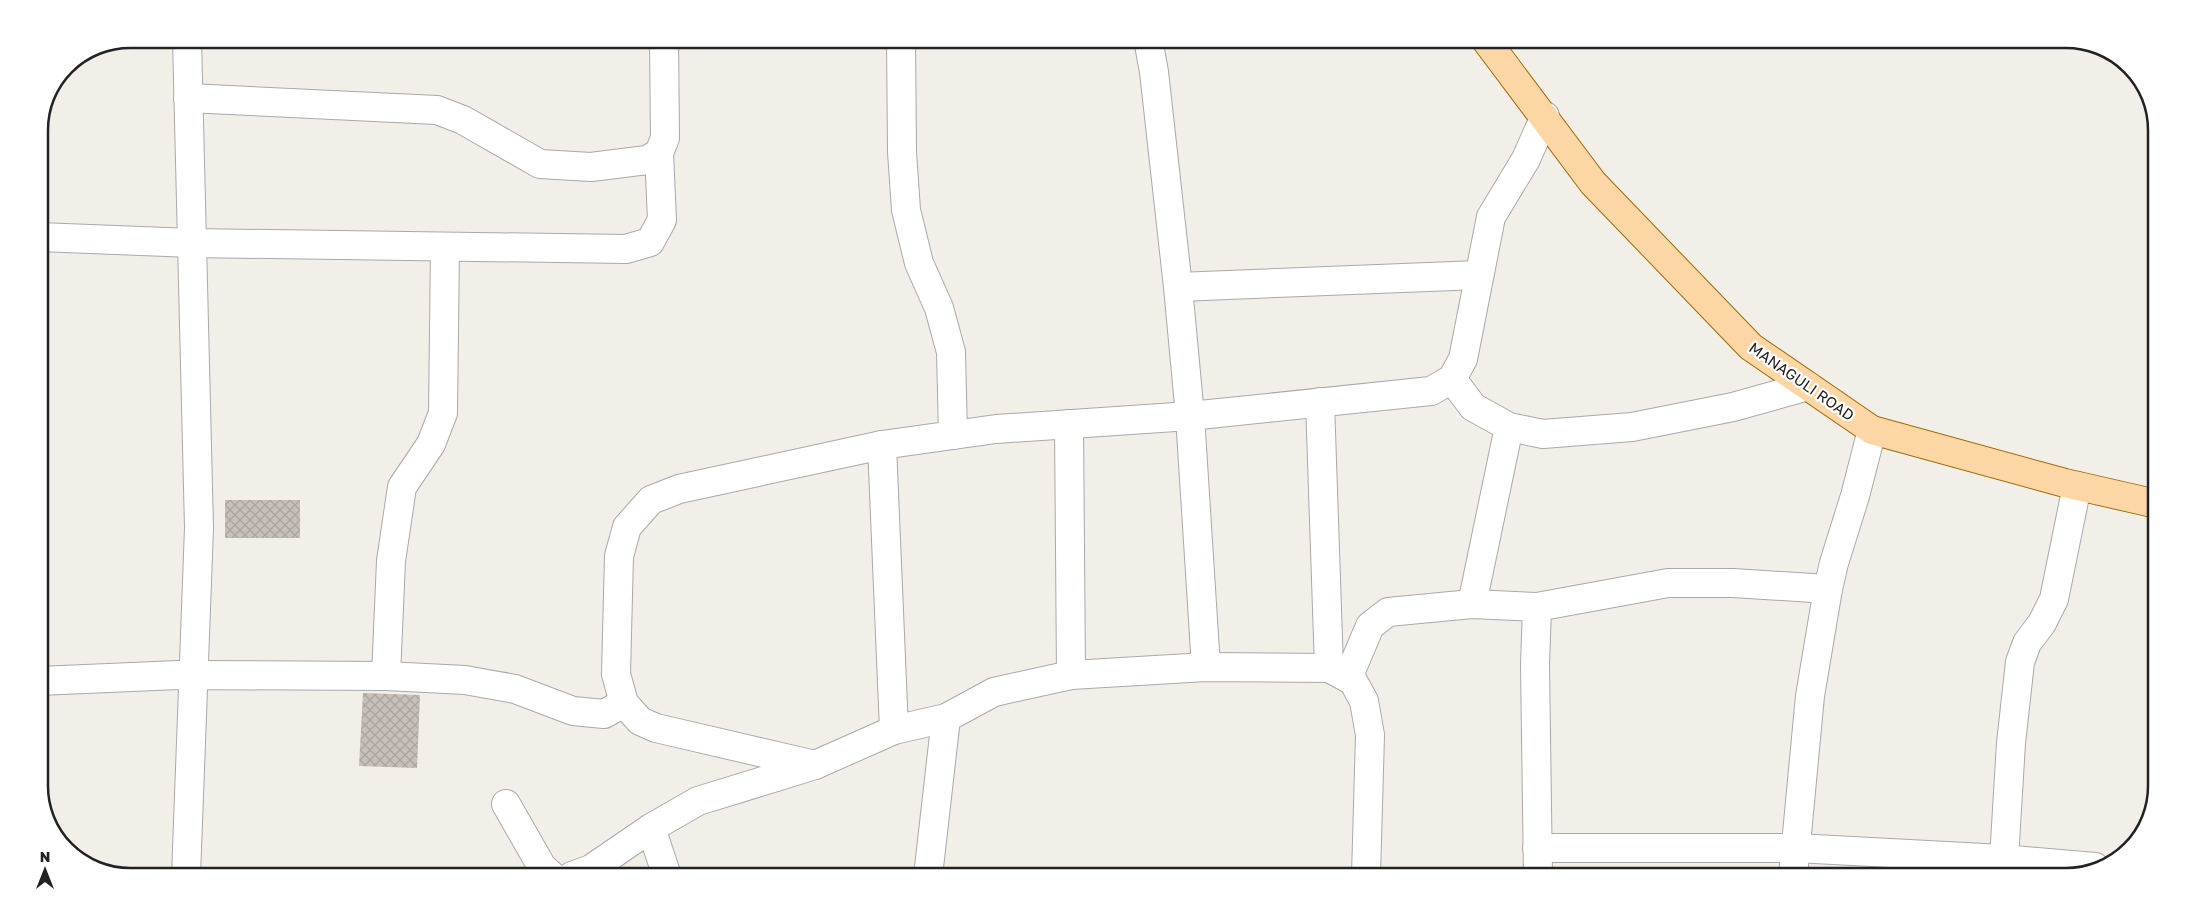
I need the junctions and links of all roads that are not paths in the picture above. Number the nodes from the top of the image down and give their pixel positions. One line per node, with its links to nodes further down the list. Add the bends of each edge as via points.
1 (187, 48): 6 (street)
2 (664, 48): 8 (street, via 665,138)
3 (900, 48): 21 (street, via 906,210 919,263 939,308 951,352)
4 (1150, 48): 13 (street)
5 (1492, 48): 7 (main road, MANAGULI ROAD)
6 (188, 98): 8 (street, via 437,110 463,120 540,164 591,167 646,160); 10 (street)
7 (1545, 116): 12 (street, via 1526,158 1490,216); 15 (main road, MANAGULI ROAD, via 1593,183 1751,347)
8 (659, 153): 11 (street, via 662,220 650,242 626,249)
9 (48, 237): 10 (street)
10 (192, 243): 11 (street); 30 (street, via 199,528)
11 (445, 247): 32 (street, via 443,413 431,444 402,487 391,561)
12 (1479, 275): 13 (street); 14 (street, via 1463,360)
13 (1178, 287): 17 (street)
14 (1452, 379): 16 (street, via 1430,391); 19 (street, via 1474,407)
15 (1808, 386): 19 (street, via 1733,407 1632,427 1543,434); 20 (main road, MANAGULI ROAD)
16 (1320, 402): 17 (street); 29 (street)
17 (1190, 416): 18 (street); 28 (street)
18 (1069, 424): 21 (street); 31 (street)
19 (1509, 427): 26 (street)
20 (1872, 430): 23 (main road, MANAGULI ROAD); 25 (street)
21 (953, 435): 22 (street)
22 (882, 445): 34 (street, via 679,490 651,500 627,526 619,556 616,674); 36 (street)
23 (2077, 486): 24 (main road, MANAGULI ROAD); 50 (street, via 2054,599 2027,643 2020,662)
24 (2148, 502)
25 (1828, 589): 27 (street, via 1668,583); 41 (street, via 1810,696)
26 (1472, 604): 27 (street); 29 (street, via 1388,612 1370,626)
27 (1537, 607): 40 (street)
28 (1206, 667): 29 (street); 31 (street)
29 (1339, 673): 47 (street, via 1353,681 1364,701 1370,735)
30 (193, 675): 32 (street); 33 (street); 42 (street)
31 (1071, 675): 35 (street, via 994,692)
32 (386, 676): 34 (street, via 465,680 506,687 572,711 604,714)
33 (48, 681)
34 (624, 703): 37 (street, via 640,720 656,728)
35 (946, 718): 36 (street); 46 (street)
36 (894, 730): 37 (street)
37 (815, 765): 39 (street, via 698,801)
38 (506, 804): 43 (street)
39 (651, 828): 44 (street); 45 (street)
40 (1537, 848): 41 (street); 48 (street)
41 (1796, 848): 49 (street); 50 (street)
42 (186, 868)
43 (543, 868)
44 (592, 868)
45 (664, 868)
46 (929, 868)
47 (1366, 868)
48 (1538, 868)
49 (1794, 868)
50 (2003, 868): 51 (street)
51 (2066, 868)

